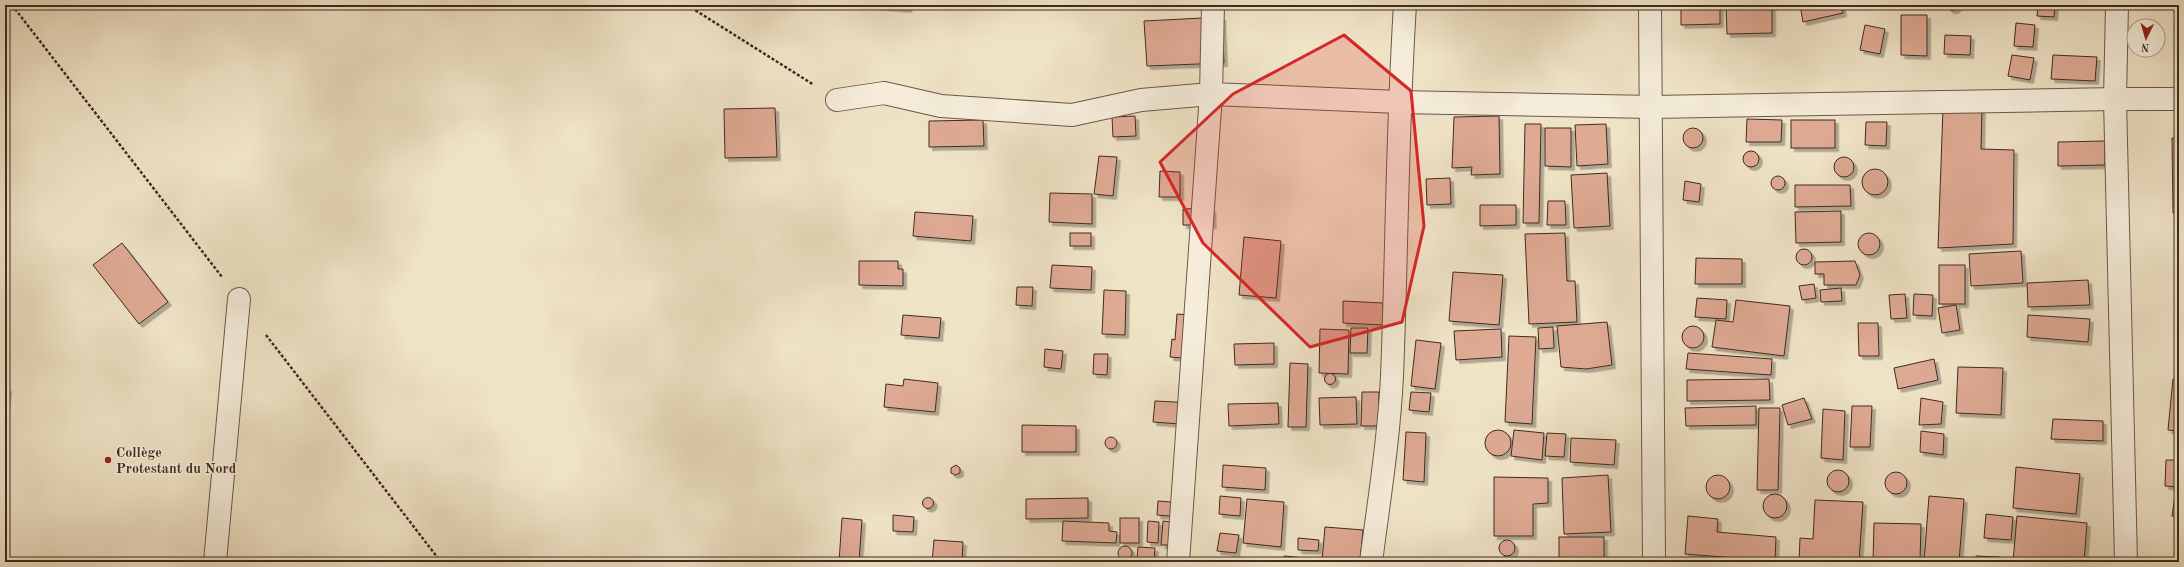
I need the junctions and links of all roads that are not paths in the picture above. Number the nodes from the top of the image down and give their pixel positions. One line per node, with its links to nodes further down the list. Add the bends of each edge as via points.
1 (1213, 5): 5 (street)
2 (1405, 5): 9 (street)
3 (1650, 5): 10 (street)
4 (2117, 5): 6 (street)
5 (1211, 94): 7 (street, via 1141,100 1072,115 941,106 884,93); 9 (street); 13 (street)
6 (2114, 99): 8 (street); 10 (street); 16 (street)
7 (837, 100)
8 (2179, 100)
9 (1399, 102): 10 (street); 14 (street, via 1392,377 1383,475)
10 (1652, 107): 15 (street)
11 (239, 299): 12 (street)
12 (215, 562)
13 (1178, 562)
14 (1371, 562)
15 (1654, 562)
16 (2126, 562)

